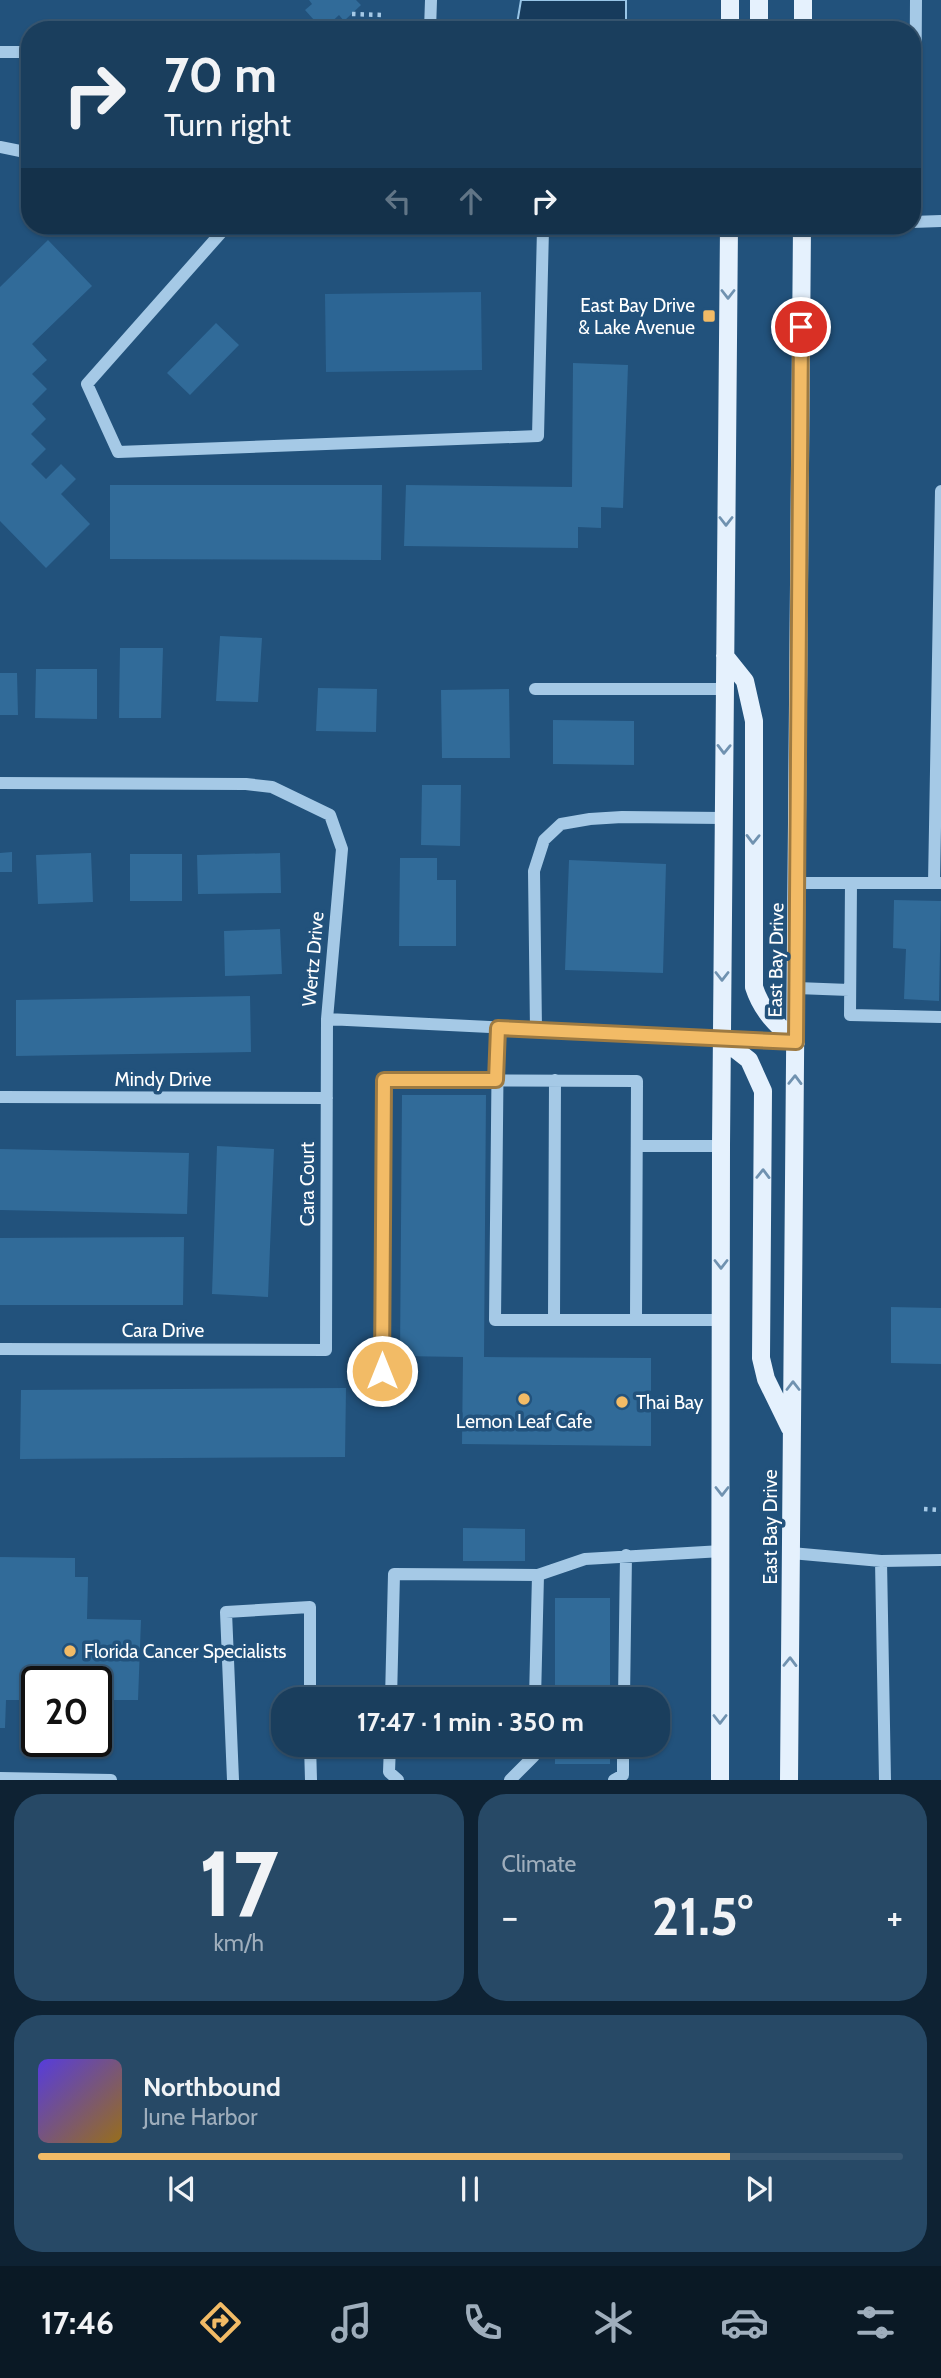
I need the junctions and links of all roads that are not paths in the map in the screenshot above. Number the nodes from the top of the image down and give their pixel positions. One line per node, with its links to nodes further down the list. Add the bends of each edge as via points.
1 (431, 0): 6 (street)
2 (730, 0): 7 (main road)
3 (759, 0): 8 (main road)
4 (803, 0): 9 (main road)
5 (916, 0): 10 (street)
6 (430, 21)
7 (730, 21)
8 (759, 21)
9 (803, 21)
10 (916, 21)
11 (0, 52): 12 (street)
12 (21, 52)
13 (0, 147): 14 (street)
14 (21, 151)
15 (941, 221): 16 (street)
16 (921, 222)
17 (219, 235): 18 (street, via 88,384 118,452 538,436)
18 (543, 235)
19 (729, 235): 23 (main road, one-way to 23)
20 (802, 235): 28 (main road, East Bay Drive)
21 (941, 491): 22 (street)
22 (940, 608): 30 (street)
23 (725, 656): 25 (main road); 38 (main road, one-way to 38, via 745,681 754,721 754,987 765,1012)
24 (535, 690): 25 (street)
25 (725, 690): 27 (main road, one-way to 27)
26 (0, 783): 34 (street, Wertz Drive, via 246,783 272,787 330,815 342,849)
27 (723, 818): 36 (street, via 590,820 561,824 544,839 534,871); 37 (main road, one-way to 37)
28 (798, 883): 29 (street); 31 (main road, East Bay Drive)
29 (850, 883): 30 (street); 32 (street)
30 (938, 883)
31 (797, 988): 32 (street); 38 (main road, East Bay Drive)
32 (849, 990): 33 (street, via 850,1015)
33 (941, 1017)
34 (327, 1018): 35 (street, Wertz Drive); 42 (street, Cara Court)
35 (498, 1028): 36 (street, Wertz Drive); 39 (street)
36 (536, 1030): 37 (street, Wertz Drive)
37 (722, 1039): 38 (street, Wertz Drive); 44 (main road); 51 (main road, one-way to 37, via 761,1358 763,1091 749,1060)
38 (796, 1042): 51 (main road, East Bay Drive, one-way to 38)
39 (496, 1080): 40 (street); 45 (street, via 495,1320); 50 (street, via 384,1080)
40 (555, 1080): 43 (street, via 637,1081); 45 (street)
41 (0, 1097): 42 (street, Mindy Drive)
42 (327, 1098): 49 (street, Cara Court)
43 (637, 1146): 44 (street); 46 (street)
44 (721, 1146): 47 (main road, one-way to 47)
45 (554, 1320): 46 (street)
46 (636, 1320): 47 (street)
47 (722, 1320): 52 (main road, one-way to 52)
48 (0, 1349): 49 (street, Cara Drive)
49 (326, 1350)
50 (382, 1371)
51 (792, 1431): 53 (main road, East Bay Drive)
52 (722, 1551): 54 (street); 73 (main road, one-way to 73)
53 (791, 1553): 56 (street); 74 (main road, East Bay Drive, one-way to 53)
54 (625, 1555): 57 (street, via 585,1559); 61 (street)
55 (941, 1560): 56 (street)
56 (881, 1561): 75 (street)
57 (538, 1575): 59 (street, via 394,1574); 60 (street)
58 (310, 1687): 68 (street, via 310,1607 226,1612)
59 (391, 1687)
60 (535, 1687)
61 (624, 1687)
62 (310, 1757): 69 (street)
63 (390, 1757): 70 (street, via 389,1772)
64 (533, 1757): 71 (street)
65 (624, 1757): 72 (street, via 623,1775)
66 (0, 1778): 67 (street)
67 (111, 1780)
68 (233, 1780)
69 (311, 1780)
70 (398, 1780)
71 (510, 1780)
72 (614, 1780)
73 (720, 1780)
74 (789, 1780)
75 (884, 1780)

